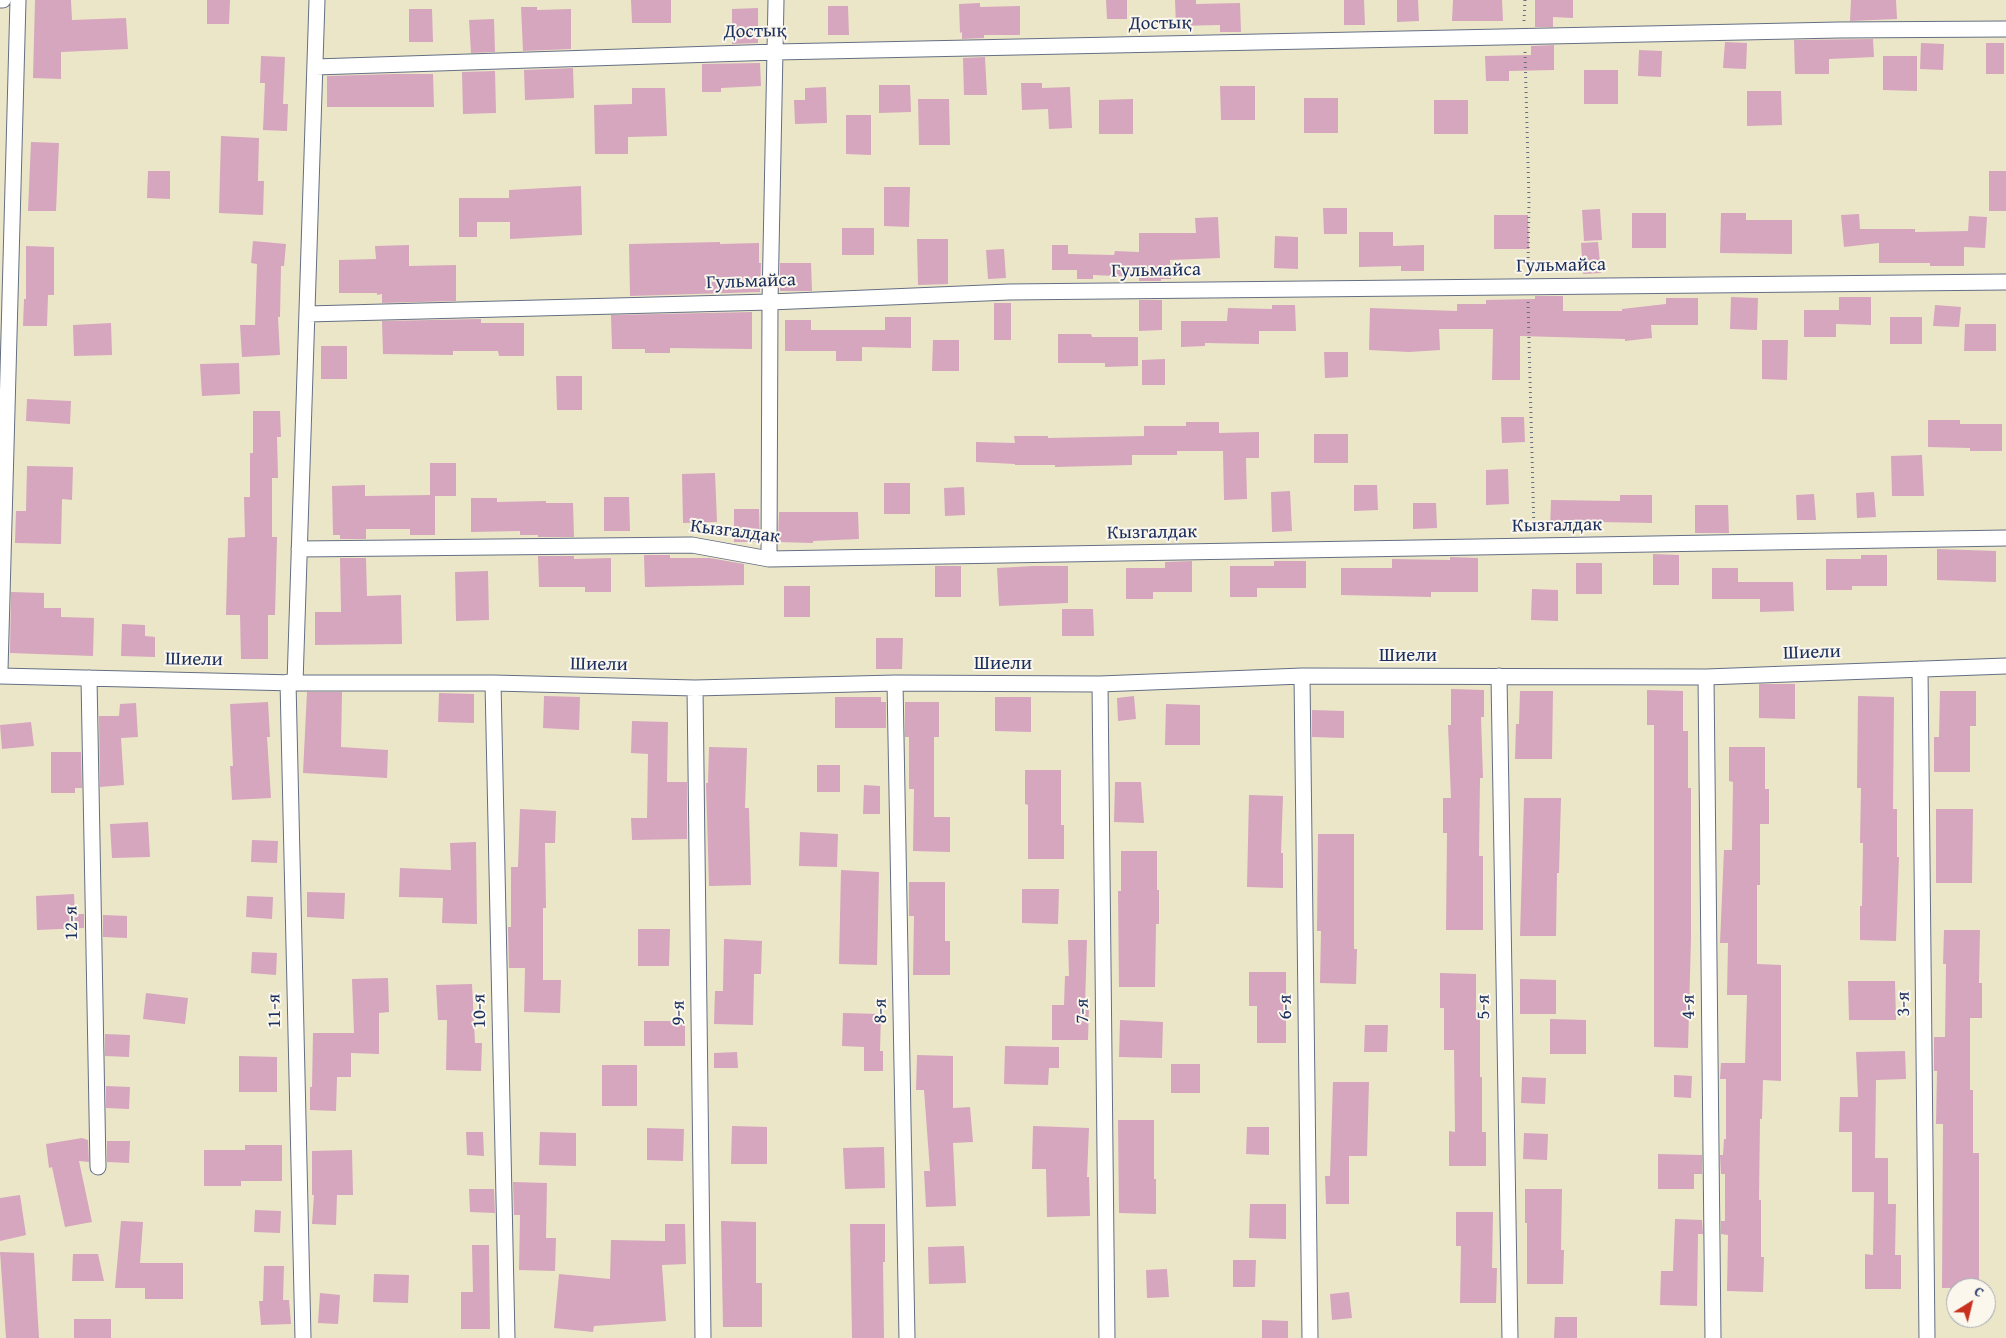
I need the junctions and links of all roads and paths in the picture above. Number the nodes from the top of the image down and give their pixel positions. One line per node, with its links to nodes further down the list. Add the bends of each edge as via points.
1 (18, 0): 15 (street)
2 (316, 0): 6 (street, 11-я)
3 (776, 0): 5 (street)
4 (2006, 29): 5 (street, Достық)
5 (776, 52): 6 (street, Достық); 8 (street)
6 (314, 67): 9 (street, 11-я)
7 (2006, 282): 8 (street, Гульмайса, via 1009,292)
8 (770, 302): 9 (street, Гульмайса); 12 (street)
9 (307, 314): 11 (street, 11-я)
10 (2006, 538): 12 (street, Кызгалдак)
11 (299, 550): 12 (street, Кызгалдак, via 692,546); 21 (street, 11-я)
12 (769, 559)
13 (2006, 666): 14 (street, Шиели)
14 (1920, 669): 19 (street, Шиели); 35 (street, 3-я)
15 (0, 670)
16 (0, 676): 20 (street, Шиели)
17 (1302, 676): 18 (street, Шиели); 24 (street, Шиели); 32 (street, 6-я)
18 (1499, 676): 19 (street, Шиели); 33 (street, 5-я)
19 (1706, 676): 34 (street, 4-я)
20 (88, 678): 21 (street, Шиели); 26 (street, 12-я)
21 (292, 683): 22 (street, Шиели); 27 (street, 11-я)
22 (493, 683): 25 (street, Шиели); 28 (street, 10-я)
23 (895, 683): 24 (street, Шиели); 25 (street, Шиели); 30 (street, 8-я)
24 (1100, 684): 31 (street, 7-я)
25 (695, 688): 29 (street, 9-я)
26 (98, 1167)
27 (303, 1338)
28 (507, 1338)
29 (703, 1338)
30 (906, 1338)
31 (1107, 1338)
32 (1310, 1338)
33 (1510, 1338)
34 (1712, 1338)
35 (1928, 1338)

